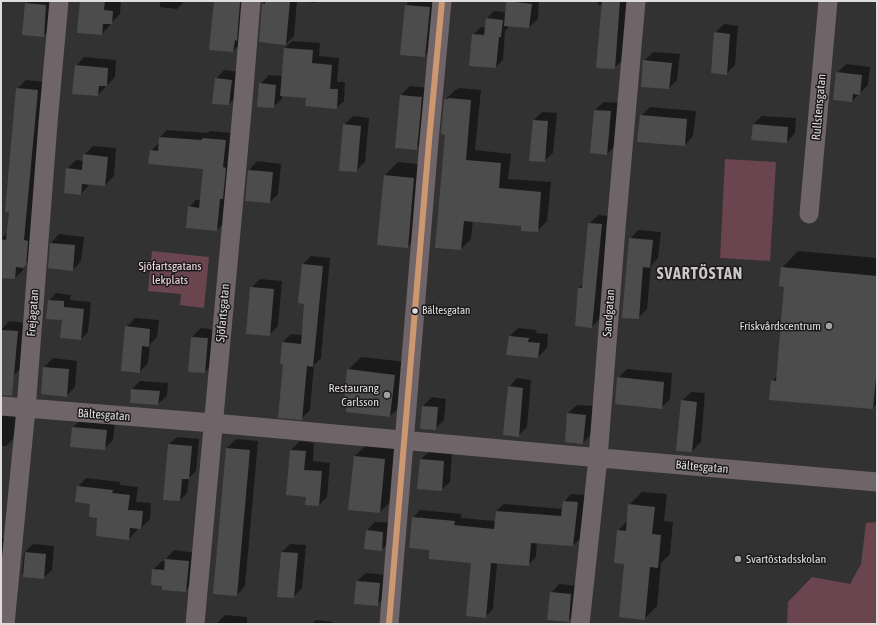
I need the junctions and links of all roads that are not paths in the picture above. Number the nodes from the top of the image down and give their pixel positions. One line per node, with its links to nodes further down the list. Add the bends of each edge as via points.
1 (59, 1): 8 (street, Frejagatan)
2 (251, 1): 9 (street, Sjöfartsgatan)
3 (442, 1): 10 (street)
4 (636, 1): 11 (street, Sandgatan)
5 (828, 1): 6 (street, Rullstensgatan)
6 (809, 214)
7 (1, 406): 8 (street, Bältesgatan)
8 (26, 409): 9 (street, Bältesgatan); 13 (street, Frejagatan)
9 (213, 423): 10 (street, Bältesgatan); 14 (street, Sjöfartsgatan)
10 (404, 440): 11 (street, Bältesgatan); 15 (street)
11 (598, 458): 12 (street, Bältesgatan); 16 (street, Sandgatan)
12 (877, 482)
13 (5, 624)
14 (195, 624)
15 (390, 624)
16 (580, 624)

